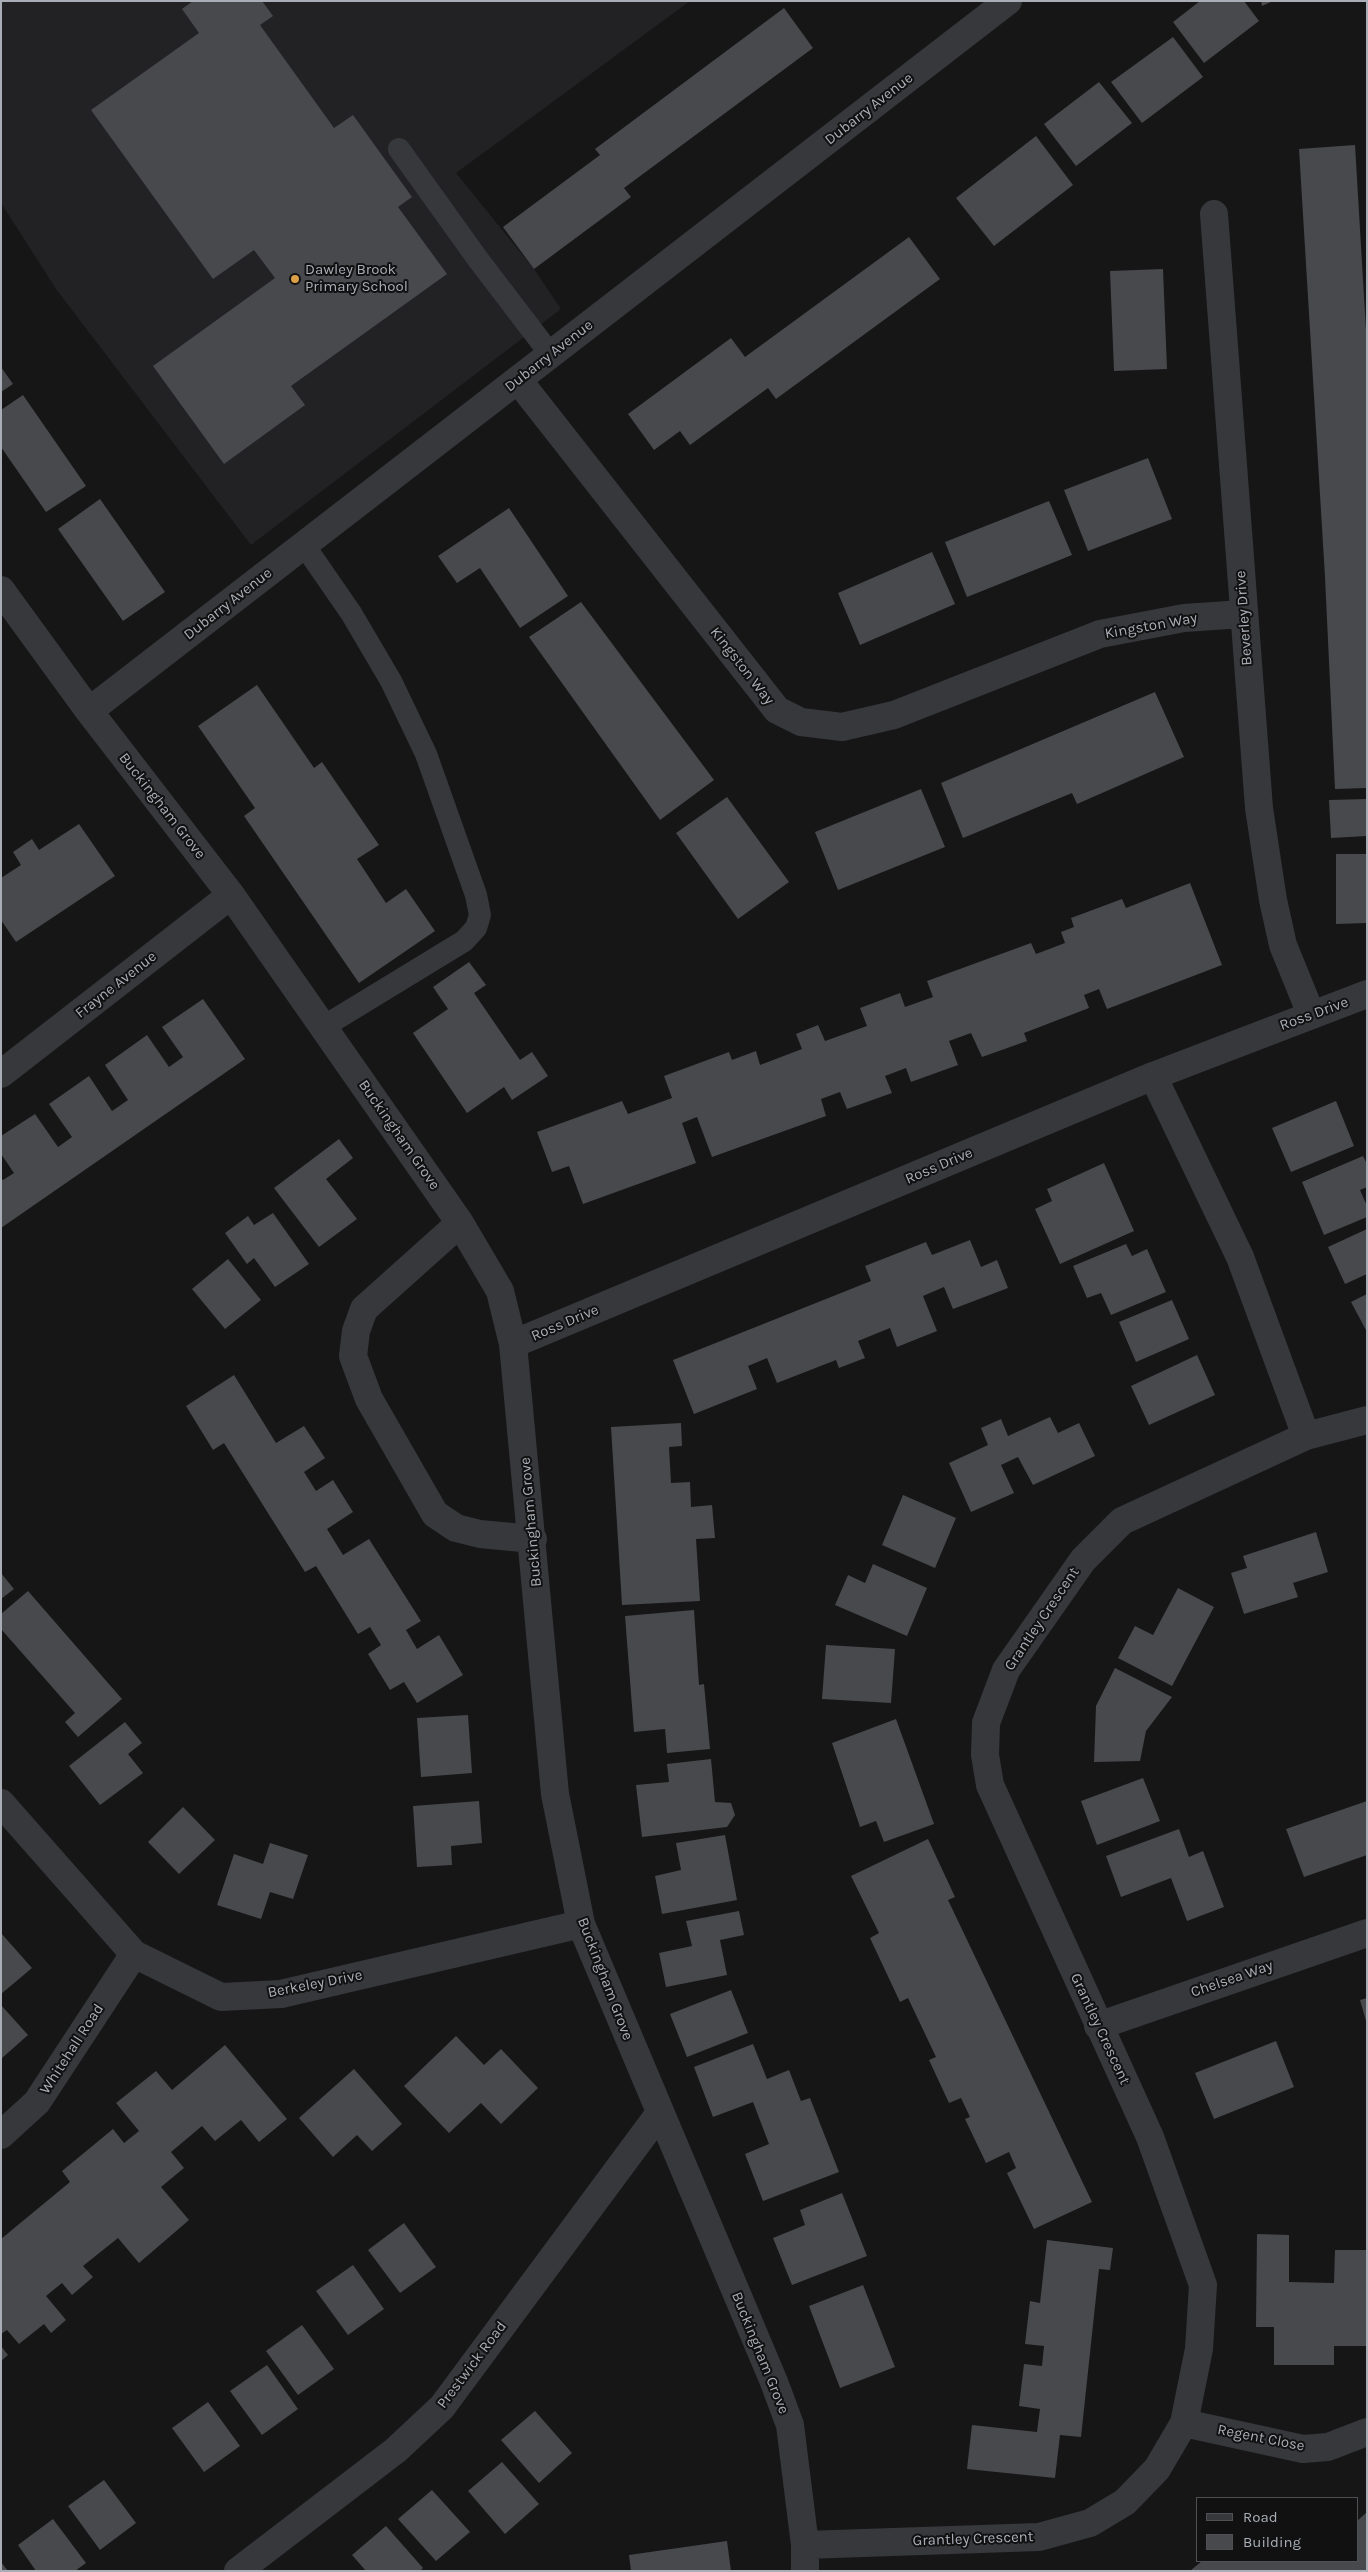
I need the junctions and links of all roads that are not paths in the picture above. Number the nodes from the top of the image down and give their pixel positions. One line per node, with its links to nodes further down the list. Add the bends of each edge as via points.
1 (1008, 1): 4 (street, Dubarry Avenue)
2 (399, 149): 4 (lane)
3 (1214, 214): 8 (street, Beverley Drive)
4 (551, 355): 5 (street, Dubarry Avenue)
5 (518, 380): 6 (street, Dubarry Avenue); 8 (street, Kingston Way, via 777,710 801,722 842,726 894,715 1100,634 1184,618)
6 (304, 545): 9 (street, Dubarry Avenue); 13 (lane, via 351,612 391,681 426,754 476,895 480,915 476,928 464,941)
7 (1, 590): 9 (street, Buckingham Grove)
8 (1243, 614): 12 (street, Beverley Drive, via 1259,808 1273,900 1283,945)
9 (89, 711): 10 (street, Buckingham Grove)
10 (231, 895): 13 (street, Buckingham Grove); 14 (street, Frayne Avenue)
11 (1367, 994): 12 (street, Ross Drive)
12 (1311, 1014): 15 (street, Ross Drive)
13 (323, 1028): 16 (street, Buckingham Grove)
14 (1, 1074)
15 (1153, 1076): 17 (street, Ross Drive); 19 (street, via 1240,1257)
16 (460, 1223): 17 (street, Buckingham Grove, via 500,1291); 20 (street, via 364,1309 356,1331 353,1356 369,1398 435,1514 456,1528 480,1534)
17 (514, 1344): 20 (street, Buckingham Grove)
18 (1367, 1420): 19 (street, Grantley Crescent)
19 (1306, 1436): 25 (street, Grantley Crescent, via 1122,1520 1083,1560 1006,1670 986,1723 985,1755 990,1785)
20 (533, 1539): 22 (street, Buckingham Grove, via 555,1794)
21 (1, 1803): 24 (street, Berkeley Drive)
22 (581, 1924): 24 (street, Berkeley Drive, via 281,1994 221,1997); 26 (street, Buckingham Grove)
23 (1367, 1933): 25 (street, Chelsea Way)
24 (134, 1954): 27 (street, Whitehall Road, via 37,2102)
25 (1098, 2026): 28 (street, Grantley Crescent, via 1150,2137 1203,2285 1199,2349)
26 (659, 2114): 30 (street, Buckingham Grove, via 790,2425); 31 (street, Prestwick Road, via 442,2406 396,2450)
27 (1, 2135)
28 (1184, 2423): 29 (street, Regent Close, via 1303,2449 1328,2448); 30 (street, Grantley Crescent, via 1157,2469 1125,2502 1090,2523 1039,2537)
29 (1367, 2432)
30 (805, 2558)
31 (238, 2571)

